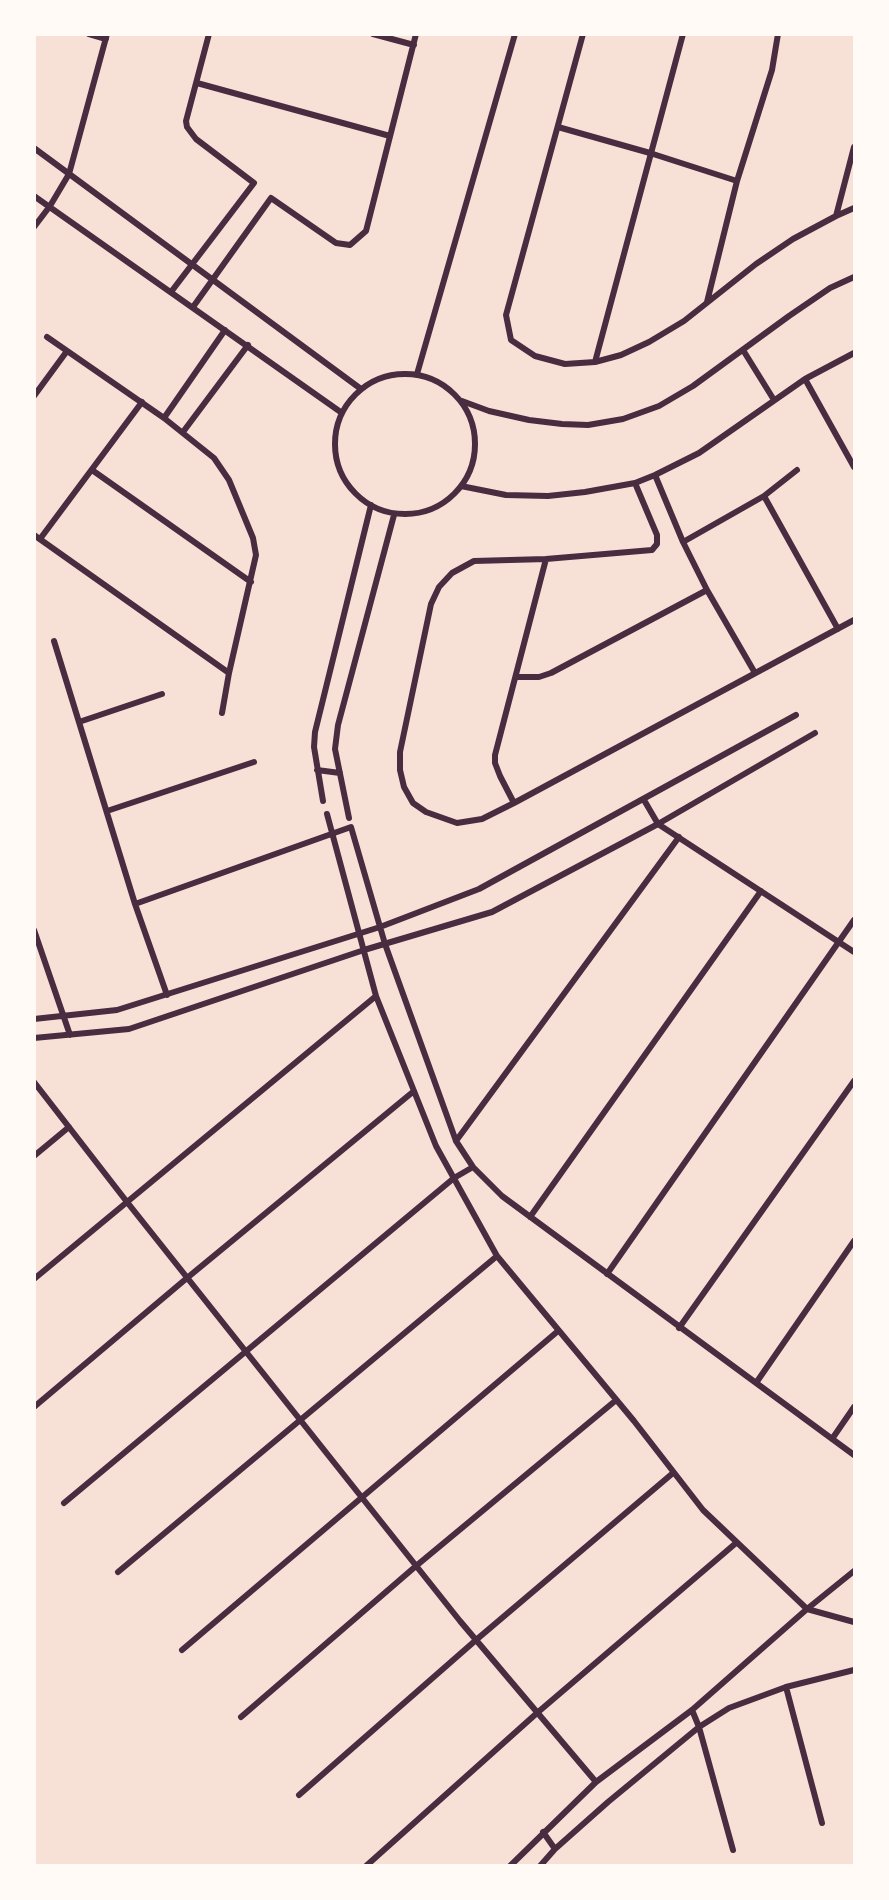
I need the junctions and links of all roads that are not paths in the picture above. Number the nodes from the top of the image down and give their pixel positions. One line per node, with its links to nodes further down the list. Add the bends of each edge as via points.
1 (89, 34): 9 (street)
2 (209, 34): 11 (street)
3 (373, 34): 10 (street)
4 (417, 34): 10 (street)
5 (516, 34): 37 (street)
6 (583, 34): 12 (street)
7 (683, 34): 16 (street)
8 (777, 34): 18 (street, via 772,70)
9 (107, 37): 17 (street)
10 (414, 45): 13 (street)
11 (197, 83): 13 (street); 24 (street, via 187,127 196,139 254,183)
12 (558, 127): 16 (street); 36 (street, via 506,315 511,339 535,356 565,364)
13 (390, 136): 26 (street, via 366,231 358,240 350,245 336,243 271,198)
14 (855, 147): 22 (street)
15 (34, 148): 17 (street)
16 (650, 153): 18 (street); 36 (street)
17 (69, 174): 20 (street); 24 (street)
18 (737, 181): 28 (street)
19 (34, 196): 20 (street)
20 (50, 207): 23 (street); 27 (street)
21 (855, 208): 22 (street)
22 (836, 216): 28 (street, via 793,239)
23 (34, 227)
24 (192, 265): 26 (street); 27 (street)
25 (855, 278): 33 (street, via 831,288)
26 (212, 280): 29 (street); 39 (street)
27 (171, 292): 29 (street)
28 (706, 303): 36 (street, via 649,342)
29 (193, 307): 30 (street)
30 (225, 330): 32 (street); 45 (street)
31 (47, 337): 34 (street)
32 (248, 345): 44 (street); 46 (street)
33 (743, 350): 41 (street); 42 (street, via 659,406 623,419 588,425 562,424 489,411)
34 (67, 351): 40 (street); 43 (street)
35 (855, 353): 38 (street)
36 (595, 362)
37 (417, 374): 39 (street, via 382,377); 42 (street, via 442,383)
38 (805, 379): 41 (street); 47 (street)
39 (362, 389): 44 (street)
40 (34, 396)
41 (774, 400): 50 (street, via 699,453)
42 (461, 401): 52 (street, via 473,424 475,450)
43 (142, 402): 45 (street); 48 (street)
44 (342, 412): 54 (street, via 336,435 337,459 353,491)
45 (164, 418): 46 (street)
46 (183, 432): 59 (street, via 214,458 229,480 254,538 256,555)
47 (855, 467)
48 (92, 470): 56 (street); 59 (street)
49 (797, 470): 53 (street)
50 (656, 475): 51 (street); 57 (street)
51 (635, 483): 52 (street, via 548,496 506,495); 58 (street, via 657,535 652,550)
52 (461, 486): 55 (street, via 432,509)
53 (764, 496): 57 (street); 62 (street)
54 (371, 505): 55 (street); 73 (street, via 315,732)
55 (394, 515): 74 (street, via 338,725 335,749)
56 (37, 537): 64 (street)
57 (683, 542): 60 (street)
58 (546, 560): 66 (street); 77 (street, via 474,561 452,573 439,587 430,604 400,752 404,787 413,803 438,818 469,822)
59 (251, 582): 64 (street)
60 (706, 590): 65 (street); 66 (street, via 551,673)
61 (855, 620): 62 (street)
62 (838, 628): 65 (street)
63 (54, 641): 70 (street)
64 (229, 673): 68 (street)
65 (755, 673): 77 (street)
66 (517, 677): 77 (street, via 495,755 500,776)
67 (162, 694): 70 (street)
68 (222, 713)
69 (796, 715): 75 (street)
70 (79, 722): 78 (street)
71 (815, 733): 81 (street)
72 (254, 762): 78 (street)
73 (317, 770): 74 (street); 76 (street)
74 (340, 773): 80 (street)
75 (644, 800): 81 (street); 87 (street, via 479,889)
76 (323, 801)
77 (514, 803)
78 (106, 811): 85 (street)
79 (327, 814): 82 (street)
80 (349, 818)
81 (658, 824): 83 (street); 91 (street, via 492,912)
82 (333, 832): 85 (street); 87 (street, via 351,827); 89 (street)
83 (679, 837): 84 (street); 104 (street)
84 (762, 891): 90 (street); 109 (street)
85 (135, 904): 94 (street)
86 (855, 920): 90 (street)
87 (380, 927): 89 (street); 91 (street)
88 (34, 930): 96 (street)
89 (359, 932): 92 (street); 94 (street)
90 (839, 942): 93 (street); 112 (street)
91 (385, 944): 92 (street); 104 (street)
92 (364, 950): 95 (street); 98 (street, via 129,1029)
93 (855, 952)
94 (167, 995): 96 (street, via 117,1010)
95 (376, 996): 102 (street); 108 (street)
96 (63, 1016): 97 (street); 98 (street)
97 (34, 1019)
98 (70, 1035): 99 (street)
99 (34, 1038)
100 (855, 1081): 115 (street)
101 (34, 1082): 103 (street)
102 (414, 1091): 107 (street); 113 (street)
103 (69, 1127): 105 (street); 108 (street)
104 (456, 1141): 106 (street)
105 (34, 1156)
106 (473, 1167): 107 (street); 109 (street)
107 (454, 1178): 111 (street); 117 (street)
108 (127, 1202): 113 (street); 114 (street)
109 (530, 1217): 112 (street)
110 (855, 1241): 118 (street)
111 (497, 1256): 116 (street); 122 (street)
112 (607, 1274): 115 (street)
113 (187, 1278): 117 (street); 120 (street)
114 (34, 1279)
115 (679, 1328): 118 (street)
116 (558, 1331): 119 (street); 126 (street)
117 (245, 1351): 122 (street); 127 (street)
118 (756, 1383): 123 (street)
119 (615, 1401): 125 (street); 129 (street)
120 (34, 1407)
121 (855, 1407): 123 (street)
122 (301, 1420): 126 (street); 131 (street)
123 (832, 1439): 124 (street)
124 (855, 1455)
125 (673, 1473): 128 (street); 134 (street)
126 (362, 1498): 129 (street); 135 (street)
127 (64, 1503)
128 (736, 1543): 132 (street); 139 (street)
129 (416, 1566): 134 (street); 140 (street)
130 (855, 1571): 132 (street)
131 (118, 1572)
132 (807, 1609): 133 (street); 138 (street)
133 (855, 1623)
134 (476, 1640): 139 (street); 143 (street)
135 (182, 1650)
136 (855, 1670): 137 (street)
137 (786, 1687): 141 (street, via 729,1708); 144 (street)
138 (692, 1710): 141 (street); 142 (street)
139 (537, 1713): 142 (street); 148 (street)
140 (241, 1717)
141 (699, 1727): 146 (street); 147 (street)
142 (596, 1782): 145 (street)
143 (299, 1796)
144 (822, 1823)
145 (543, 1832): 146 (street); 149 (street)
146 (555, 1849): 150 (street)
147 (733, 1851)
148 (366, 1866)
149 (510, 1866)
150 (540, 1866)

